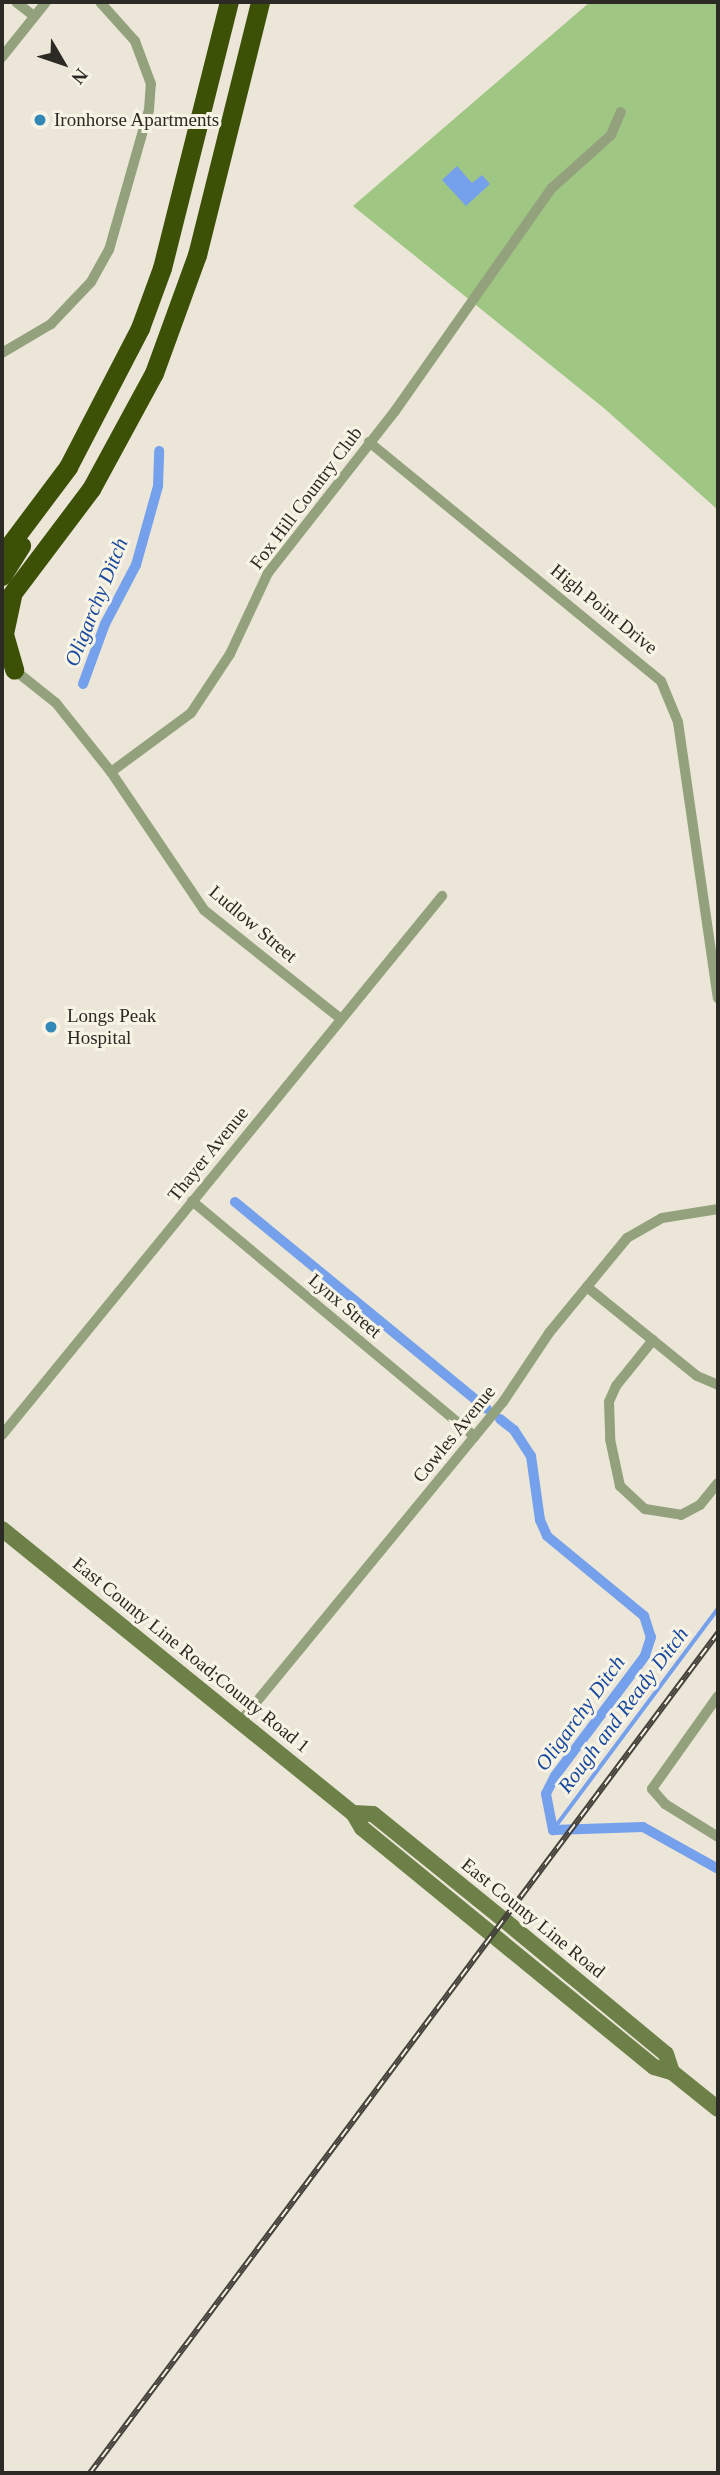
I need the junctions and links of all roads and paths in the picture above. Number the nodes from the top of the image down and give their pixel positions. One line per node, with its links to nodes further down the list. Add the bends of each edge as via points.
1 (16, 2): 6 (street)
2 (46, 2): 6 (street)
3 (100, 2): 9 (street, via 138,49 151,84 149,110 109,250 91,282 51,324)
4 (229, 2): 11 (highway, via 162,268 140,328 92,426)
5 (260, 2): 13 (highway, via 197,255 154,373 91,489)
6 (34, 16): 7 (street)
7 (2, 57)
8 (621, 112): 10 (street, Fox Hill Country Club, via 611,135 552,188)
9 (2, 353)
10 (369, 442): 15 (street, Fox Hill Country Club, via 268,573 230,654 191,713); 17 (street, High Point Drive, via 661,681 678,722)
11 (33, 515): 12 (highway); 13 (highway)
12 (2, 555)
13 (6, 592): 14 (highway)
14 (8, 664): 15 (street, via 56,703)
15 (111, 772): 18 (street, Ludlow Street, via 204,910)
16 (442, 896): 18 (street, Thayer Avenue)
17 (718, 998)
18 (341, 1019): 19 (street, Thayer Avenue)
19 (192, 1201): 24 (street, Thayer Avenue); 25 (street, Lynx Street)
20 (718, 1209): 21 (street, Cowles Avenue, via 662,1218 643,1227 627,1238)
21 (587, 1287): 22 (street); 25 (street, Cowles Avenue)
22 (653, 1340): 23 (street, via 697,1376); 26 (street, via 616,1386 609,1402 610,1439 620,1486 645,1509 681,1515 700,1505)
23 (718, 1385)
24 (2, 1435)
25 (475, 1437): 29 (street, Cowles Avenue)
26 (718, 1483)
27 (2, 1529): 29 (main road, East County Line Road;County Road 1)
28 (718, 1696): 30 (street, via 652,1789 665,1804)
29 (240, 1722): 31 (main road, East County Line Road;County Road 1, via 654,2067 672,2072)
30 (718, 1837)
31 (718, 2109)

